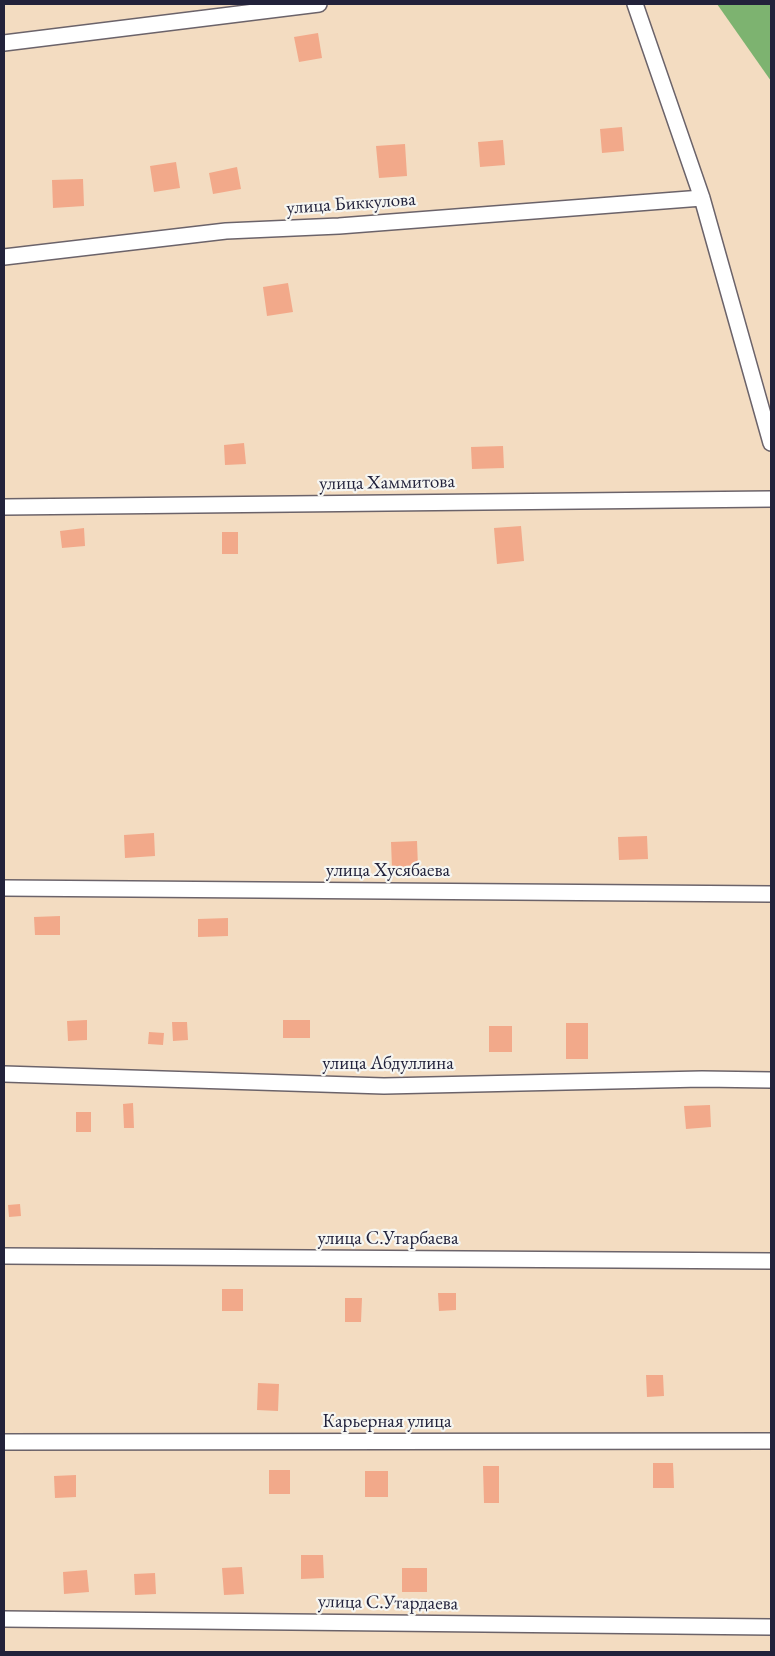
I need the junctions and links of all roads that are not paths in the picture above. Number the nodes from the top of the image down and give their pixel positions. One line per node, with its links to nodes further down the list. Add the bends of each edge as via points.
1 (320, 4): 3 (street)
2 (635, 4): 4 (street)
3 (4, 43)
4 (702, 198): 5 (street, улица Биккулова, via 338,226 226,231); 6 (street)
5 (4, 257)
6 (771, 443)
7 (771, 499): 8 (street, улица Хаммитова)
8 (4, 507)
9 (4, 888): 10 (street, улица Хусябаева)
10 (771, 894)
11 (4, 1074): 12 (street, улица Абдуллина, via 384,1086)
12 (771, 1080)
13 (4, 1256): 14 (street, улица С.Утарбаева)
14 (771, 1261)
15 (4, 1442): 16 (street, Карьерная улица)
16 (771, 1442)
17 (4, 1619): 18 (street, улица С.Утардаева)
18 (771, 1627)

